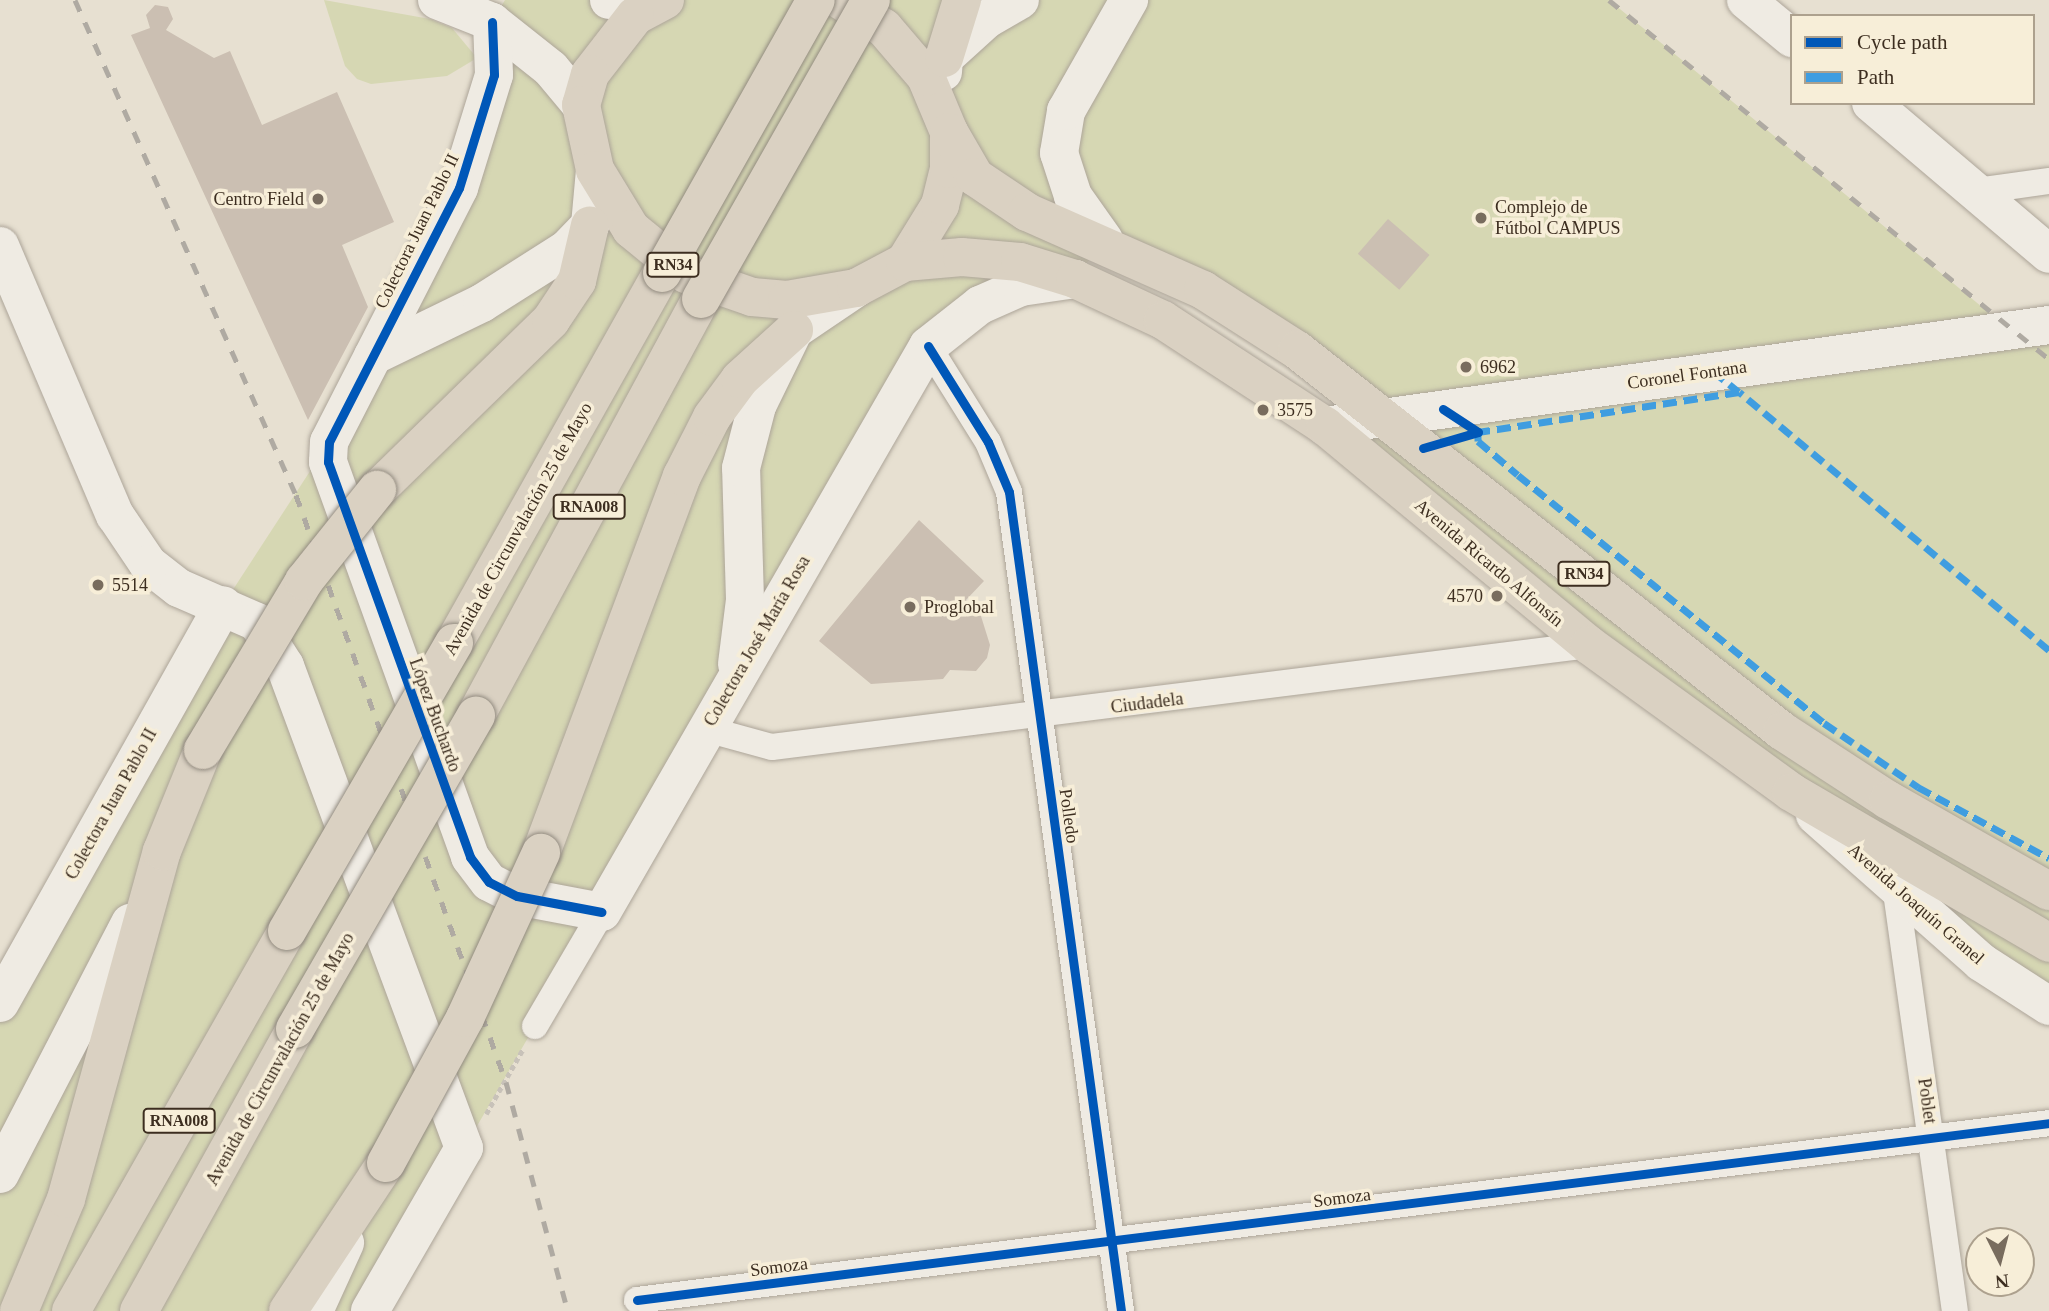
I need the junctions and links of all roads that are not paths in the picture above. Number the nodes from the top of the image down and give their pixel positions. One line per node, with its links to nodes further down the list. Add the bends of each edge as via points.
1 (437, 0): 12 (street)
2 (609, 0): 3 (street)
3 (640, 0)
4 (665, 0): 15 (highway, via 635,16 607,45)
5 (816, 0): 57 (highway, Avenida de Circunvalación 25 de Mayo / RNA008, bridge)
6 (840, 0): 17 (highway, RN34, via 907,50)
7 (871, 0): 58 (highway, Avenida de Circunvalación 25 de Mayo / RNA008, bridge, via 701,299 476,715)
8 (962, 0): 14 (highway)
9 (1020, 0): 14 (street, via 987,19)
10 (1129, 0): 22 (street, via 1066,111 1059,153 1073,196)
11 (1746, 0): 13 (street)
12 (492, 22): 15 (street, via 551,69); 31 (street, Colectora Juan Pablo II, via 494,75 477,138)
13 (1790, 36)
14 (944, 58): 17 (street)
15 (582, 105): 18 (highway, RN34)
16 (1873, 105): 20 (street)
17 (945, 119): 22 (highway, RN34, via 975,177 1027,212); 25 (highway, via 940,205)
18 (596, 170): 21 (street); 27 (highway, RN34, via 632,229 686,274 775,299)
19 (2049, 181): 20 (street)
20 (1977, 191): 24 (street)
21 (590, 225): 31 (street, via 567,249 513,284); 41 (highway, bridge, via 577,281 551,320 377,491 296,593 203,750)
22 (1104, 240): 32 (highway, RN34, via 1215,298 1297,350)
23 (0, 246): 35 (street, via 115,515 148,564 179,588)
24 (2049, 254)
25 (905, 262): 26 (highway, Avenida Ricardo Alfonsín / RN34, via 997,260); 27 (highway, RN34)
26 (1075, 279): 30 (street, Colectora José María Rosa, via 1021,287 980,305); 33 (highway, Avenida Ricardo Alfonsín / RN34, via 1163,320)
27 (856, 288): 29 (street)
28 (2049, 324): 32 (street, Coronel Fontana)
29 (794, 330): 37 (street, via 757,406 741,468 745,600); 52 (highway, bridge, via 740,379 712,417 682,476 541,853 465,1018)
30 (928, 346): 37 (street, Colectora José María Rosa); 38 (street, Polledo, via 988,442 1009,492)
31 (373, 356): 34 (street, Colectora Juan Pablo II)
32 (1385, 418): 33 (street, Coronel Fontana); 42 (highway, RN34, via 1782,731 1888,800)
33 (1325, 426): 36 (highway, Avenida Ricardo Alfonsín / RN34)
34 (329, 442): 44 (street, López Buchardo, via 331,479 470,857 489,882 517,896)
35 (223, 605): 46 (street, Colectora Juan Pablo II); 55 (street, via 257,622 285,666 464,1148)
36 (1589, 645): 38 (street, Ciudadela); 40 (highway, Avenida Ricardo Alfonsín / RN34)
37 (735, 680): 39 (street, Colectora José María Rosa)
38 (1040, 717): 39 (street, Ciudadela, via 772,747); 53 (street, Polledo)
39 (706, 729): 44 (street, Colectora José María Rosa)
40 (1791, 792): 43 (street, Avenida Joaquín Granel); 45 (highway, Avenida Ricardo Alfonsín / RN34)
41 (162, 850): 51 (street, via 101,988); 56 (highway, via 66,1199)
42 (2049, 891)
43 (1896, 892): 47 (street, Avenida Joaquín Granel, via 1980,962); 50 (street, Poblet)
44 (602, 912): 48 (street, Colectora José María Rosa)
45 (2049, 943)
46 (0, 1003)
47 (2049, 1006)
48 (535, 1026)
49 (2049, 1123): 50 (street, Somoza)
50 (1933, 1141): 53 (street, Somoza); 62 (street, Poblet)
51 (0, 1174)
52 (360, 1211): 59 (highway); 60 (street)
53 (1112, 1242): 54 (street, Somoza); 61 (street, Polledo)
54 (637, 1300)
55 (383, 1302)
56 (19, 1311)
57 (71, 1311)
58 (139, 1311)
59 (288, 1311)
60 (314, 1311)
61 (1121, 1311)
62 (1955, 1311)

